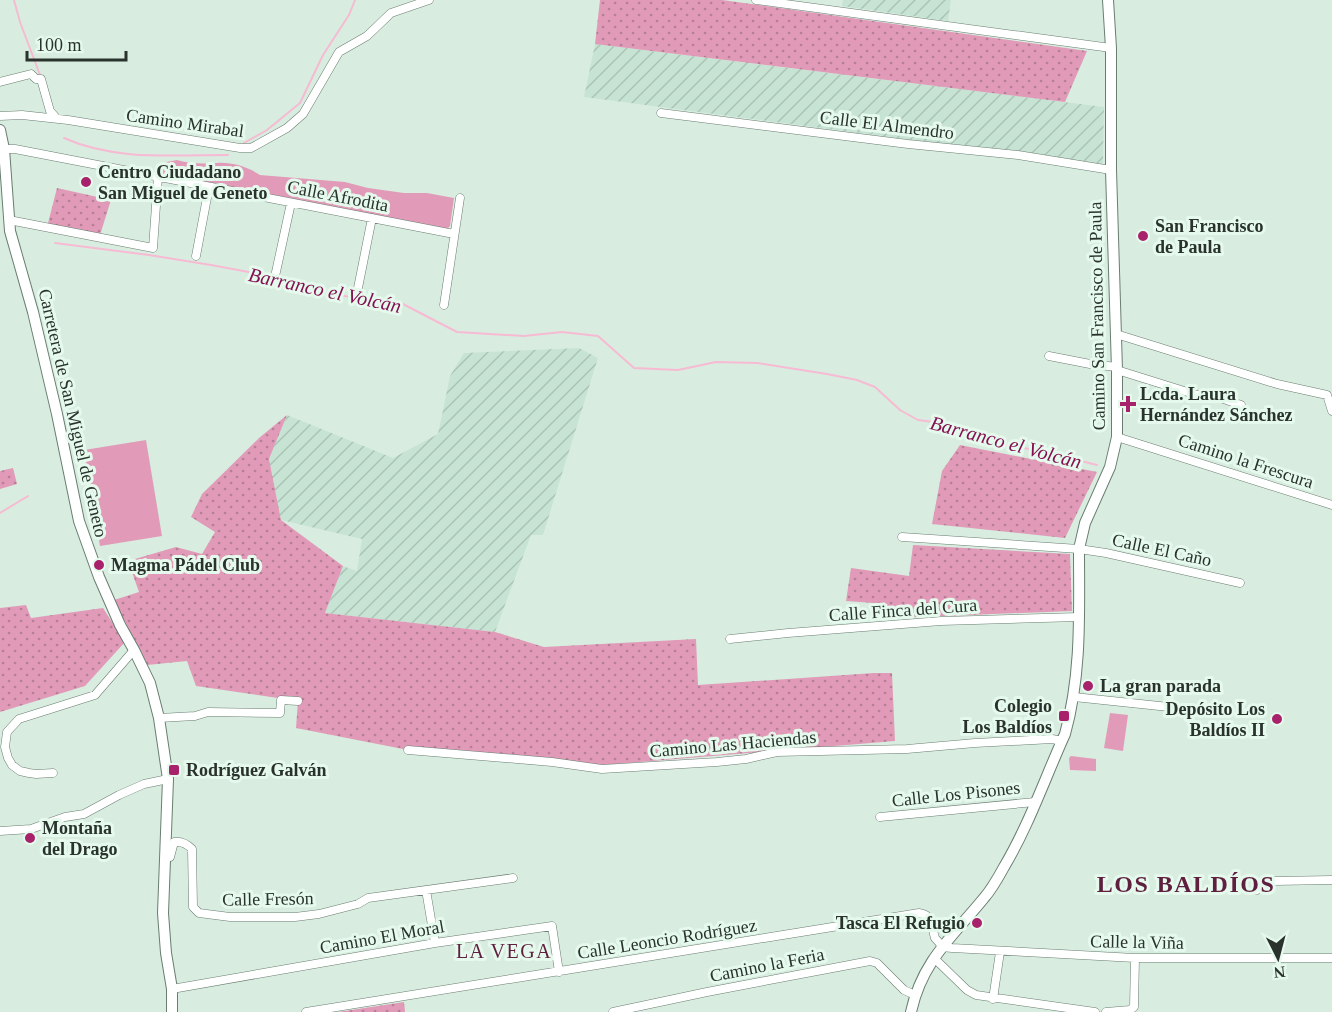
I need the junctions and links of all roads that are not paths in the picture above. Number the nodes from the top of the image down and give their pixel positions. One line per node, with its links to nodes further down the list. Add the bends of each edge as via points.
1 (429, 0): 8 (street, Camino Mirabal, via 391,13 367,36 339,52 303,114 251,148)
2 (756, 0): 4 (street)
3 (1108, 0): 4 (main road, Camino San Francisco de Paula)
4 (1111, 48): 11 (main road, Camino San Francisco de Paula)
5 (0, 82): 8 (street, via 32,74 42,79 50,111)
6 (661, 112): 11 (street, Calle El Almendro)
7 (0, 116): 8 (street, Camino Mirabal)
8 (57, 119)
9 (0, 131): 10 (main road, Carretera de San Miguel de Geneto)
10 (3, 149): 12 (street, Calle Afrodita); 17 (main road, Carretera de San Miguel de Geneto)
11 (1111, 170): 23 (main road, Camino San Francisco de Paula)
12 (158, 177): 13 (street, Calle Afrodita); 17 (street, via 153,248)
13 (209, 187): 15 (street, Calle Afrodita); 19 (street)
14 (460, 198): 18 (street)
15 (291, 203): 16 (street, Calle Afrodita); 20 (street)
16 (372, 218): 18 (street, Calle Afrodita); 21 (street)
17 (9, 220): 35 (main road, Carretera de San Miguel de Geneto, via 79,521 99,577)
18 (454, 234): 22 (street)
19 (196, 256)
20 (276, 272)
21 (358, 288)
22 (444, 305)
23 (1116, 334): 25 (main road, Camino San Francisco de Paula); 27 (street, via 1277,384 1327,395)
24 (1049, 356): 25 (street)
25 (1117, 369): 26 (street); 28 (main road, Camino San Francisco de Paula)
26 (1241, 405)
27 (1332, 411)
28 (1117, 436): 29 (street, Camino la Frescura); 31 (main road, Camino San Francisco de Paula, via 1110,467)
29 (1332, 504)
30 (902, 537): 31 (street, Calle El Caño)
31 (1078, 549): 32 (street, Calle El Caño); 33 (main road, Camino San Francisco de Paula)
32 (1240, 583)
33 (1079, 617): 34 (street, Calle Finca del Cura, via 941,621); 36 (main road, Camino San Francisco de Paula)
34 (730, 639)
35 (134, 650): 39 (main road, Carretera de San Miguel de Geneto, via 150,682); 42 (street, via 95,695 19,718 7,732 5,747 12,765 29,773)
36 (1074, 697): 38 (street); 40 (main road, Camino San Francisco de Paula)
37 (298, 701): 39 (street, via 281,700 280,713 208,712)
38 (1169, 707)
39 (159, 718): 43 (main road, Carretera de San Miguel de Geneto)
40 (1062, 741): 41 (street, Camino Las Haciendas, via 777,752 717,762 602,769); 44 (main road, Camino San Francisco de Paula)
41 (408, 750)
42 (53, 773)
43 (168, 779): 46 (street, via 144,784 84,814 31,829); 47 (main road, Carretera de San Miguel de Geneto)
44 (1035, 802): 45 (street, Calle Los Pisones); 53 (main road, Camino San Francisco de Paula, via 986,896)
45 (880, 817)
46 (0, 831)
47 (165, 857): 50 (street, Calle Fresón, via 170,858 174,842 187,844 192,849 194,907 199,913 230,917 319,914 368,898); 59 (main road, Carretera de San Miguel de Geneto, via 164,934)
48 (513, 878): 50 (street, Calle Fresón)
49 (1332, 880): 51 (street, via 1274,881)
50 (426, 890): 52 (street)
51 (1257, 890)
52 (435, 943): 58 (street, Camino El Moral, via 552,926); 59 (street, Camino El Moral)
53 (942, 947): 54 (street, Calle la Viña); 57 (main road, Camino San Francisco de Paula); 58 (street, Calle Leoncio Rodríguez, via 929,916 919,913)
54 (1000, 952): 56 (street, Calle la Viña); 61 (street)
55 (1332, 957): 56 (street, Calle la Viña)
56 (1135, 958): 67 (street, via 1134,1007)
57 (935, 959): 60 (main road, Camino San Francisco de Paula); 61 (street, via 968,990)
58 (559, 972): 63 (street, Calle Leoncio Rodríguez)
59 (172, 989): 62 (main road, Carretera de San Miguel de Geneto)
60 (915, 995): 64 (street, Camino la Feria, via 870,961); 65 (main road, Camino San Francisco de Paula)
61 (993, 999): 66 (street)
62 (172, 1012)
63 (306, 1012)
64 (614, 1012)
65 (911, 1012)
66 (1095, 1012)
67 (1106, 1012)

